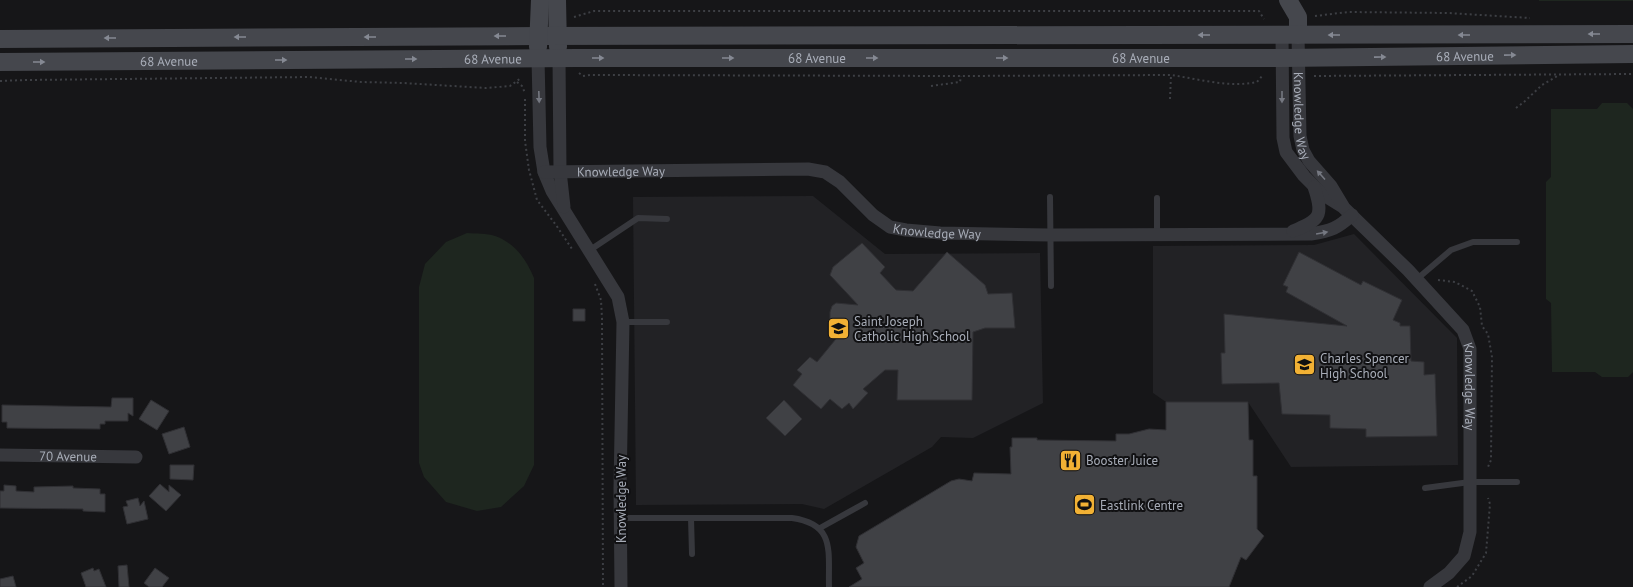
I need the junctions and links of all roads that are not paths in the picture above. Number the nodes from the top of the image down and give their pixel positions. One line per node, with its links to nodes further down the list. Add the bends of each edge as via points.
1 (540, 0): 6 (main road, Knowledge Way)
2 (557, 0): 7 (main road, Knowledge Way)
3 (1288, 1): 5 (main road, via 1298,17)
4 (1633, 34): 5 (main road, 68 Avenue, one-way to 5)
5 (1290, 35): 7 (main road, 68 Avenue, one-way to 7); 12 (street, Knowledge Way)
6 (539, 36): 7 (main road, 68 Avenue); 8 (main road, 68 Avenue, one-way to 8); 10 (main road, Knowledge Way)
7 (558, 36): 11 (main road, Knowledge Way)
8 (0, 39)
9 (1633, 54): 12 (main road, 68 Avenue, one-way to 9)
10 (538, 58): 11 (main road, 68 Avenue); 13 (main road, 68 Avenue, one-way to 10); 15 (street, Knowledge Way, one-way to 15, via 540,147)
11 (559, 58): 12 (main road, 68 Avenue, one-way to 12); 14 (street, Knowledge Way)
12 (1290, 58): 16 (street, Knowledge Way, one-way to 16, via 1283,138 1286,152); 20 (street, Knowledge Way, one-way to 12, via 1303,150)
13 (0, 62)
14 (560, 171): 15 (street, Knowledge Way); 19 (street, Knowledge Way); 23 (street, Knowledge Way, via 808,169 824,172 840,182 873,215 890,227 940,233)
15 (544, 172): 19 (street, Knowledge Way, via 552,191)
16 (1314, 186): 20 (street, Knowledge Way); 22 (street, Knowledge Way, via 1319,213 1310,224)
17 (1050, 197): 23 (lane)
18 (1157, 198): 24 (lane)
19 (565, 210): 26 (street, Knowledge Way)
20 (1348, 211): 22 (street, Knowledge Way, one-way to 20, via 1332,231 1340,226); 27 (street, Knowledge Way)
21 (667, 219): 26 (lane, via 638,218)
22 (1286, 234): 24 (street, Knowledge Way)
23 (1050, 235): 24 (street, Knowledge Way); 28 (lane)
24 (1157, 235)
25 (1517, 242): 27 (lane, via 1473,242 1451,250)
26 (590, 250): 29 (street, Knowledge Way, via 618,297)
27 (1417, 279): 33 (street, Knowledge Way, via 1463,330 1470,349)
28 (1051, 286)
29 (622, 322): 30 (lane); 37 (street, Knowledge Way)
30 (667, 322)
31 (0, 455): 32 (street, 70 Avenue)
32 (136, 457)
33 (1470, 482): 34 (lane); 35 (lane); 43 (street, Knowledge Way, via 1470,532 1464,556 1449,573)
34 (1518, 482)
35 (1425, 488)
36 (865, 503): 39 (lane)
37 (620, 518): 38 (lane); 41 (street, Knowledge Way)
38 (691, 518): 39 (lane, via 792,518 807,520); 40 (lane)
39 (820, 528): 42 (lane, via 828,543)
40 (692, 554)
41 (621, 587)
42 (828, 587)
43 (1430, 587)

